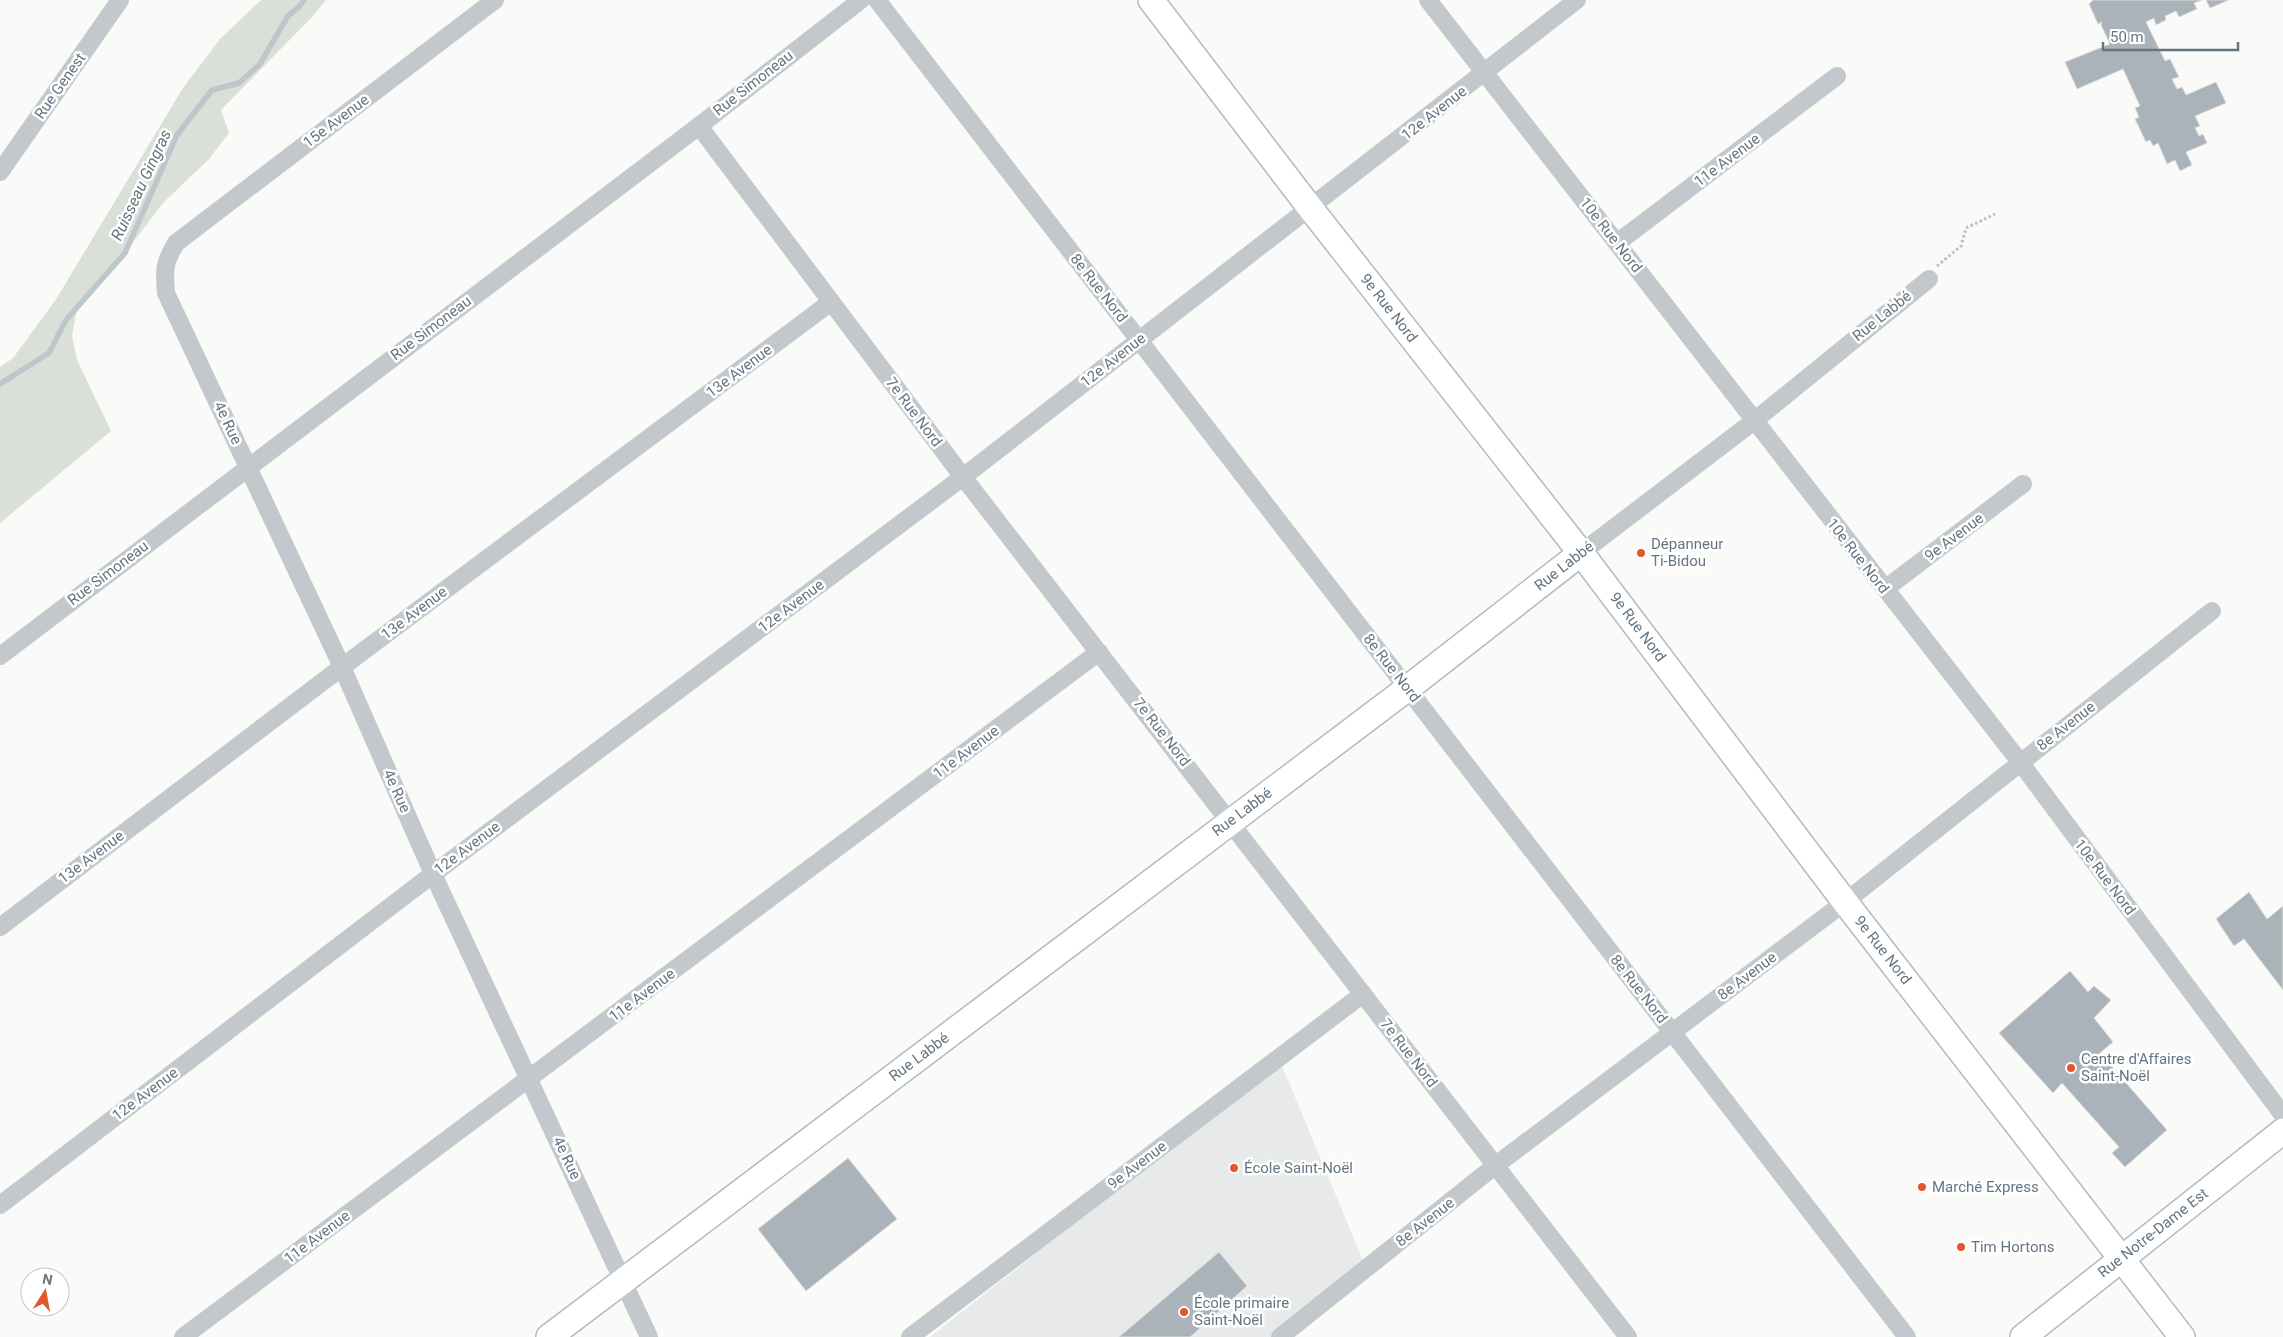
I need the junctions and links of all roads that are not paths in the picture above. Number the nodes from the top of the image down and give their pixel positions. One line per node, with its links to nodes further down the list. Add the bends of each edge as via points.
1 (120, 0): 11 (street, Rue Genest)
2 (495, 0): 13 (street, 15e Avenue)
3 (861, 0): 10 (street, Rue Simoneau)
4 (877, 0): 17 (street, 8e Rue Nord)
5 (1150, 0): 12 (street, 9e Rue Nord)
6 (1428, 0): 8 (street, 10e Rue Nord)
7 (1577, 0): 8 (street, 12e Avenue)
8 (1484, 74): 12 (street, 12e Avenue); 14 (street, 10e Rue Nord)
9 (1837, 76): 14 (street, 11e Avenue)
10 (699, 126): 16 (street, 7e Rue Nord); 19 (street, Rue Simoneau)
11 (0, 172)
12 (1311, 209): 17 (street, 12e Avenue); 22 (street, 9e Rue Nord)
13 (176, 243): 19 (street, 4e Rue, via 166,259 166,293)
14 (1617, 243): 18 (street, 10e Rue Nord)
15 (1928, 279): 18 (street, Rue Labbé)
16 (831, 302): 20 (street, 7e Rue Nord); 27 (street, 13e Avenue)
17 (1139, 340): 20 (street, 12e Avenue); 28 (street, 8e Rue Nord)
18 (1754, 421): 22 (street, Rue Labbé); 23 (street, 10e Rue Nord)
19 (248, 466): 26 (street, Rue Simoneau); 27 (street, 4e Rue)
20 (963, 477): 25 (street, 7e Rue Nord); 31 (street, 12e Avenue)
21 (2023, 484): 23 (street, 9e Avenue)
22 (1582, 553): 28 (street, Rue Labbé); 32 (street, 9e Rue Nord)
23 (1884, 590): 29 (street, 10e Rue Nord)
24 (2212, 612): 29 (street, 8e Avenue)
25 (1099, 652): 30 (street, 7e Rue Nord); 36 (street, 11e Avenue)
26 (0, 656)
27 (342, 667): 31 (street, 4e Rue); 33 (street, 13e Avenue)
28 (1408, 688): 30 (street, Rue Labbé); 35 (street, 8e Rue Nord)
29 (2020, 762): 32 (street, 8e Avenue); 37 (street, 10e Rue Nord)
30 (1230, 820): 34 (street, 7e Rue Nord); 42 (street, Rue Labbé)
31 (433, 874): 36 (street, 4e Rue); 40 (street, 12e Avenue)
32 (1845, 902): 35 (street, 8e Avenue); 41 (street, 9e Rue Nord)
33 (0, 927)
34 (1364, 994): 39 (street, 7e Rue Nord); 46 (street, 9e Avenue)
35 (1672, 1032): 39 (street, 8e Avenue); 49 (street, 8e Rue Nord)
36 (531, 1079): 42 (street, 4e Rue); 43 (street, 11e Avenue)
37 (2283, 1116)
38 (2283, 1131): 41 (street, Rue Notre-Dame Est)
39 (1496, 1165): 47 (street, 8e Avenue); 48 (street, 7e Rue Nord)
40 (0, 1205)
41 (2122, 1258): 50 (street, Rue Notre-Dame Est); 51 (street, 9e Rue Nord)
42 (624, 1281): 44 (street, Rue Labbé); 45 (street, 4e Rue)
43 (183, 1337)
44 (549, 1337)
45 (650, 1337)
46 (910, 1337)
47 (1280, 1337)
48 (1628, 1337)
49 (1907, 1337)
50 (2024, 1337)
51 (2182, 1337)

